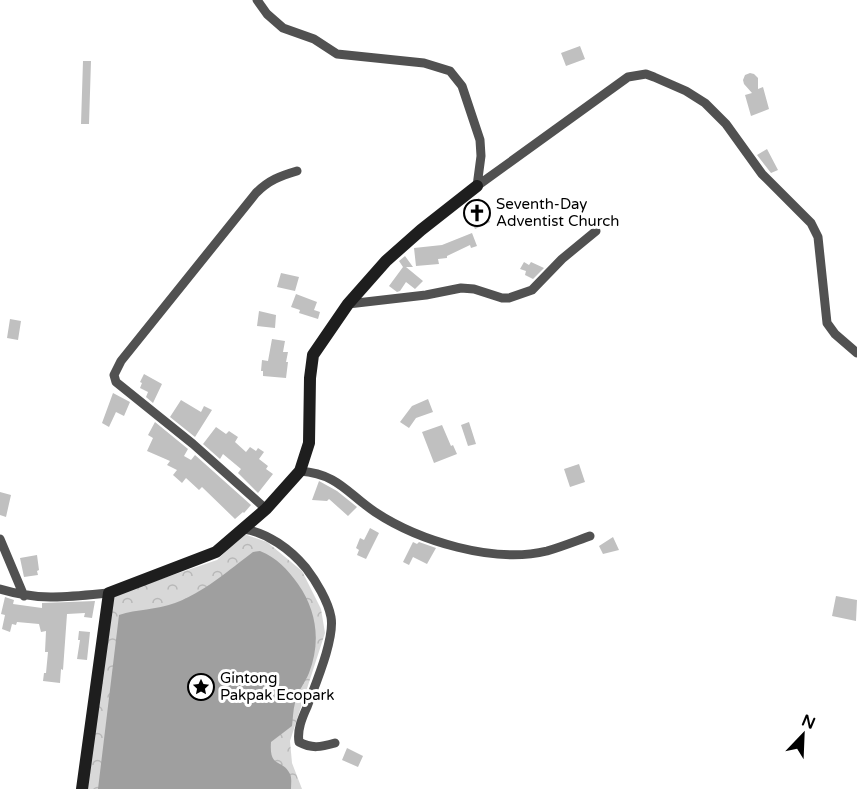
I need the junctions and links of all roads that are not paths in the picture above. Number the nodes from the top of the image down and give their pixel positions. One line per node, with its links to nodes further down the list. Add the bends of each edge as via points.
1 (257, 0): 3 (street, via 283,28 314,39 337,54 424,63 450,71 462,86 480,140)
2 (297, 171): 8 (street, via 267,182 256,194 121,361 114,375 116,382)
3 (477, 186): 5 (street, via 386,261); 6 (street, via 628,77 654,77 715,111 762,174 811,223 818,237 827,323)
4 (596, 231): 5 (street, via 532,290 510,298 461,288)
5 (348, 304): 7 (street, via 313,355 309,443)
6 (857, 353)
7 (300, 471): 8 (street); 10 (street, via 334,479 373,510 404,528 476,552 537,553)
8 (266, 509): 9 (street)
9 (244, 529): 13 (street, via 216,552); 15 (street, via 270,537 298,558 314,578 328,608 331,631 298,736 299,742 308,747)
10 (590, 536)
11 (0, 539): 14 (street)
12 (0, 589): 14 (street)
13 (109, 593): 14 (street); 16 (street)
14 (24, 596)
15 (335, 743)
16 (82, 789)

